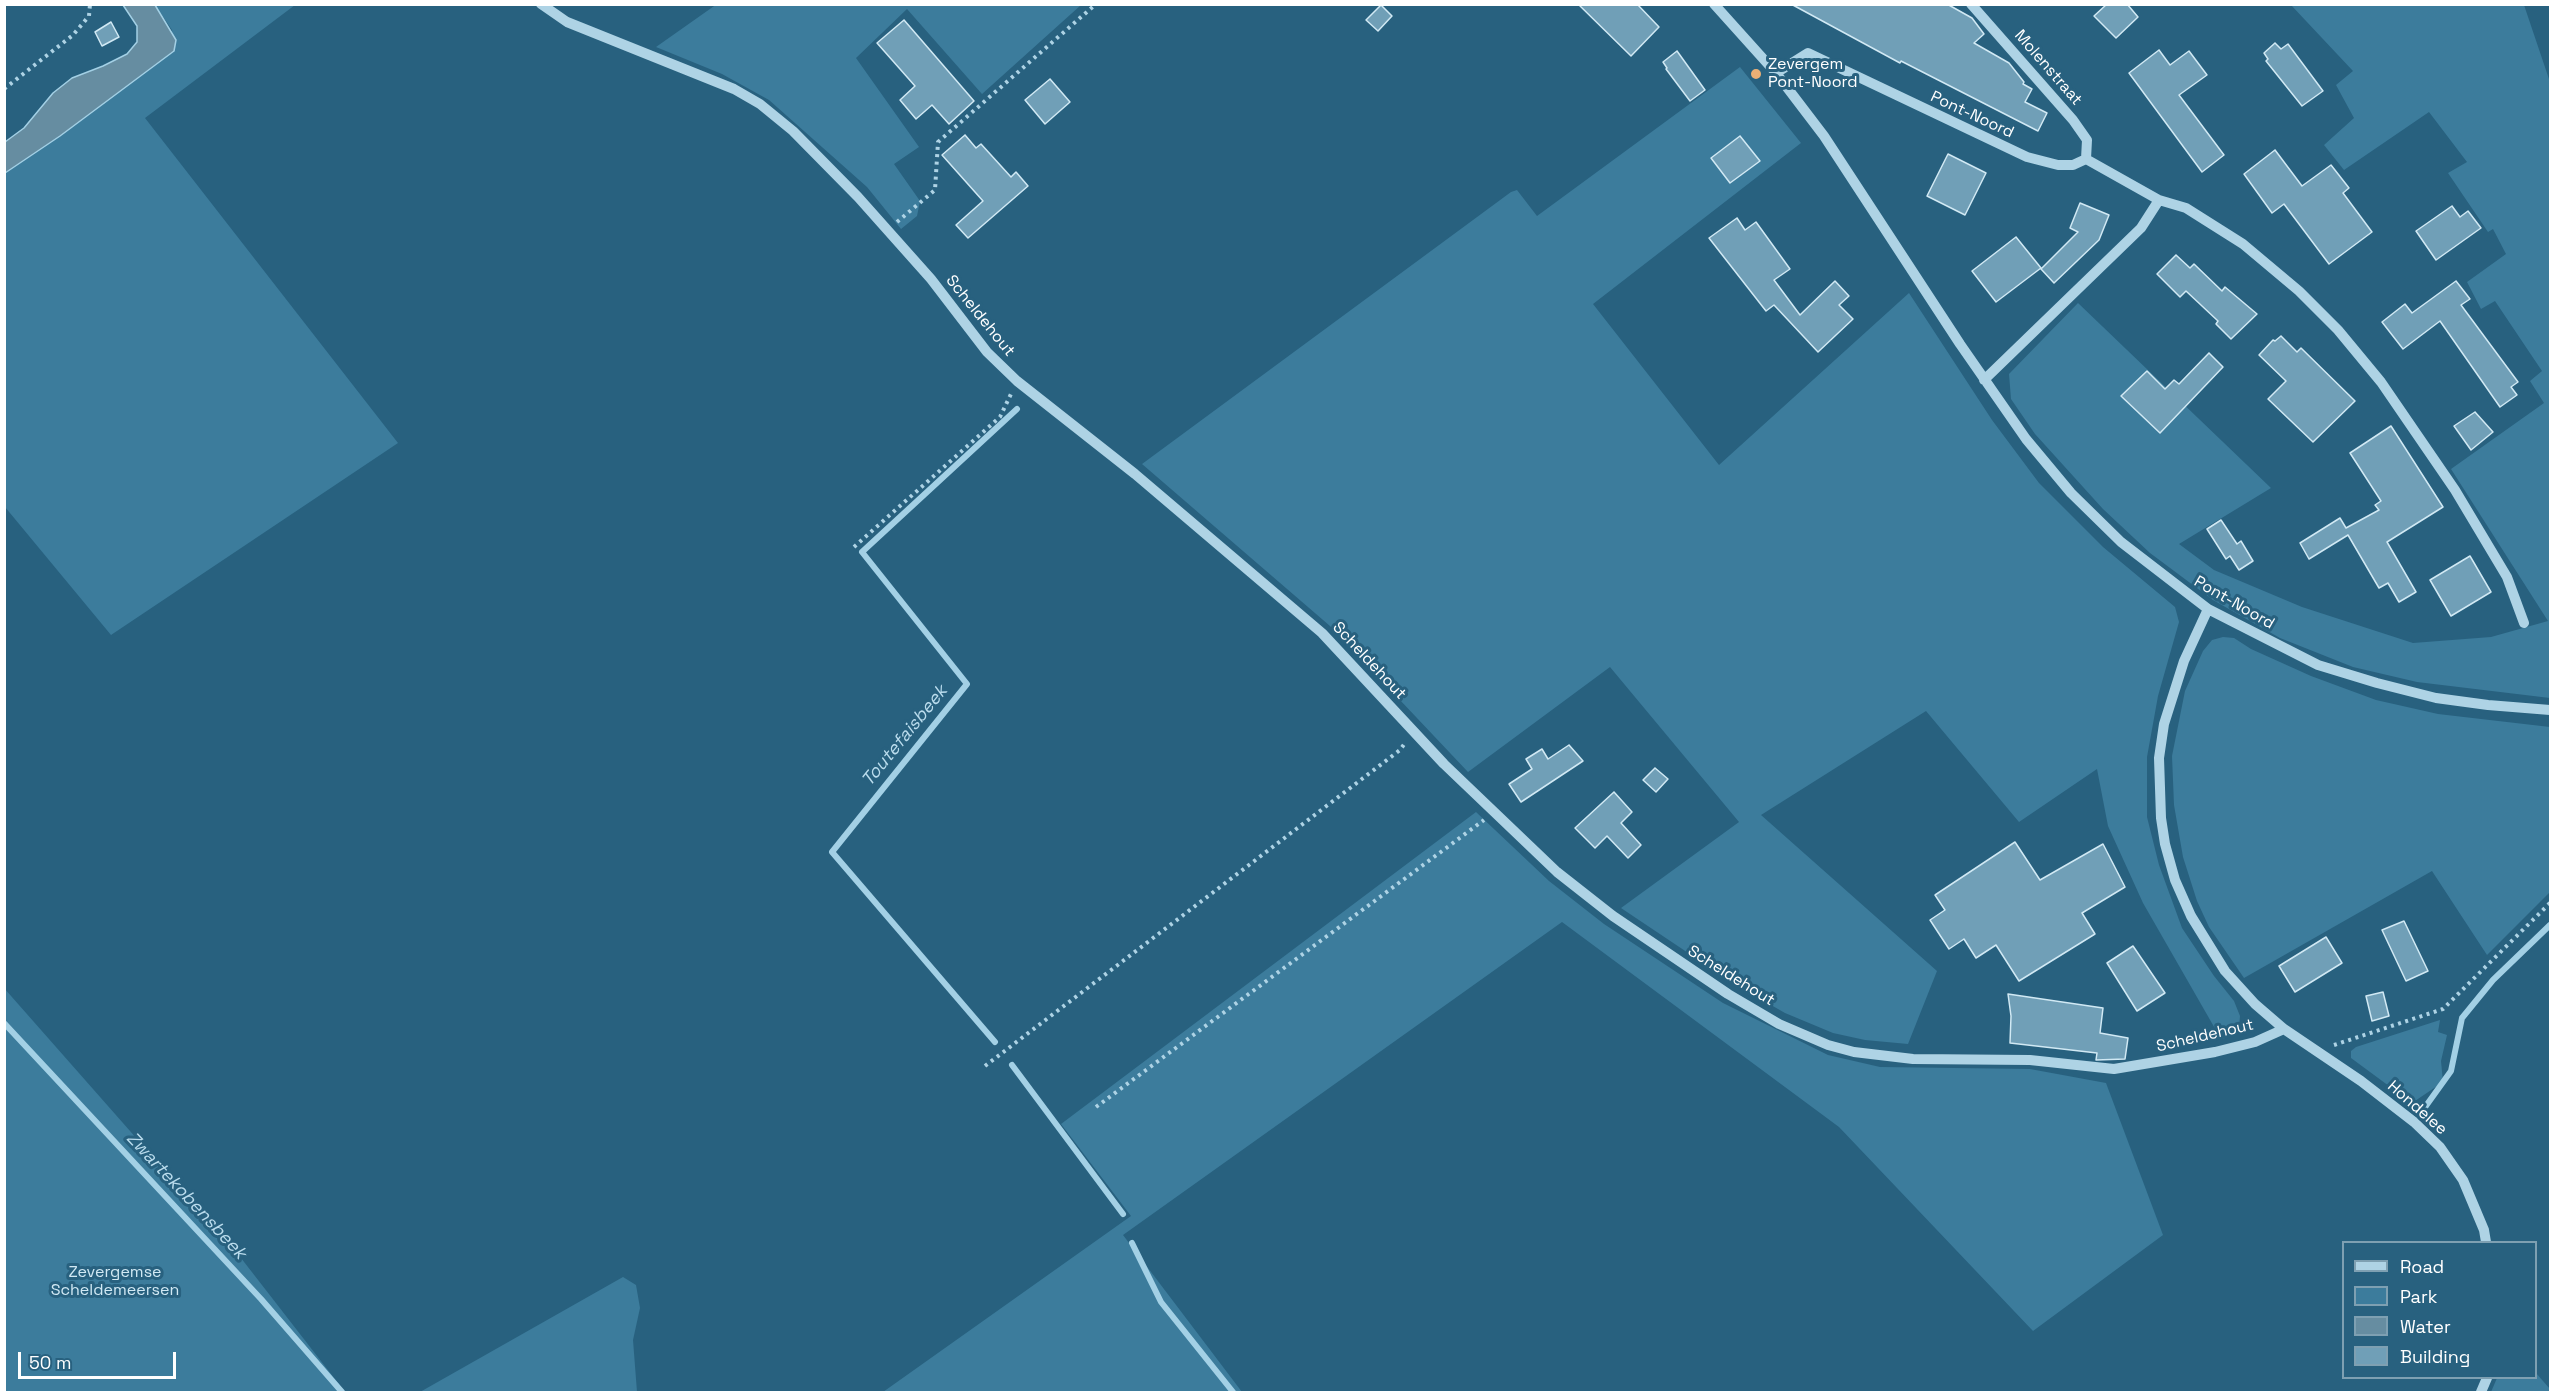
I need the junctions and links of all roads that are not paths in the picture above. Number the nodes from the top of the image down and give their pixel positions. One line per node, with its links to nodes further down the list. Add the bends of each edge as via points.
1 (541, 4): 11 (street, Scheldehout, via 567,22 734,89 793,131 931,279 987,352 1322,633 1413,731 1557,872 1613,916 1779,1024 1854,1052 1913,1059 2030,1060 2114,1069 2215,1052 2255,1042)
2 (1714, 4): 4 (street, Pont-Noord)
3 (1971, 4): 5 (street, Molenstraat, via 2073,120 2087,140)
4 (1776, 73): 5 (street, Pont-Noord, via 1808,53 2027,157 2058,165 2073,165); 7 (street, Pont-Noord, via 1824,136)
5 (2086, 159): 6 (street)
6 (2158, 200): 7 (street, via 2141,228); 9 (street, via 2186,208 2243,244 2338,330 2381,382 2455,490 2507,577)
7 (1984, 380): 8 (street, Pont-Noord, via 2031,446 2095,518 2163,577)
8 (2208, 609): 10 (street, Pont-Noord, via 2318,665 2377,683 2447,699); 11 (street, Scheldehout, via 2184,661 2164,724 2159,791 2165,844 2191,916 2219,962 2255,1004)
9 (2524, 623)
10 (2550, 710)
11 (2284, 1029): 12 (street, Scheldehout)
12 (2317, 1051): 13 (street, Hondelee, via 2414,1122 2440,1148 2463,1180)
13 (2486, 1241)

